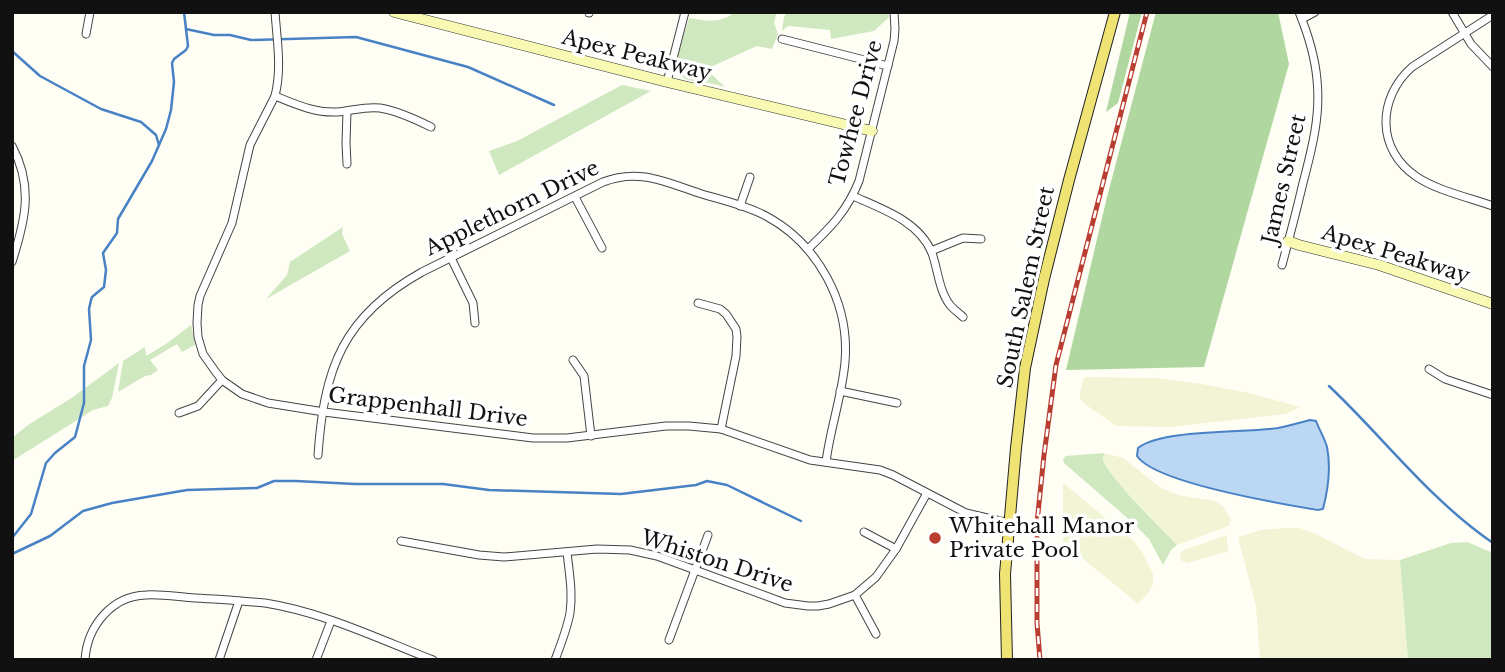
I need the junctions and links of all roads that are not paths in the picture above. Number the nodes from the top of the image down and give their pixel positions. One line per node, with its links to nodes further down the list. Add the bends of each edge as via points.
1 (90, 12): 11 (street)
2 (275, 12): 17 (street, Grappenhall Drive, via 279,77)
3 (394, 12): 16 (main road, Apex Peakway)
4 (685, 12): 16 (street)
5 (894, 12): 14 (street, Towhee Drive)
6 (1115, 12): 53 (main road, South Salem Street, via 1030,342)
7 (1315, 12): 9 (street, James Street)
8 (1452, 12): 12 (street)
9 (1301, 15): 29 (street, James Street, via 1316,71 1317,118)
10 (1493, 15): 12 (street)
11 (86, 34)
12 (1464, 34): 15 (street); 27 (street, via 1412,67 1399,81 1385,122 1396,157 1416,177)
13 (782, 39): 14 (street)
14 (888, 66): 20 (street, Towhee Drive)
15 (1493, 67)
16 (667, 82): 20 (main road, Apex Peakway)
17 (275, 96): 18 (street, via 313,110); 42 (street, Grappenhall Drive, via 250,145 232,223 198,305 203,354)
18 (347, 111): 19 (street, via 387,110); 22 (street)
19 (431, 127)
20 (872, 131): 24 (street, Towhee Drive)
21 (12, 146): 34 (street, via 22,169 26,200)
22 (347, 164)
23 (750, 177): 26 (street)
24 (853, 196): 31 (street, Towhee Drive, via 839,218); 32 (street, via 903,220)
25 (575, 197): 26 (street, Applethorn Drive, via 615,177 639,175); 30 (street); 33 (street, Applethorn Drive)
26 (740, 205): 31 (street, Applethorn Drive, via 769,218)
27 (1493, 206)
28 (981, 239): 32 (street, via 963,238)
29 (1289, 241): 35 (street, James Street); 37 (main road, Apex Peakway)
30 (602, 248)
31 (808, 249): 43 (street, Applethorn Drive, via 831,285 842,318 846,349)
32 (931, 251): 38 (street, via 949,304)
33 (451, 258): 39 (street, via 473,303); 46 (street, Applethorn Drive, via 401,284 363,316 336,359)
34 (12, 262)
35 (1282, 265)
36 (698, 303): 48 (street, via 720,309 736,329 738,343)
37 (1493, 304)
38 (962, 317)
39 (475, 323)
40 (573, 360): 49 (street, via 584,376)
41 (1429, 369): 44 (street)
42 (222, 380): 46 (street, Grappenhall Drive, via 258,401); 47 (street, via 198,406)
43 (840, 391): 45 (street); 51 (street, Applethorn Drive)
44 (1493, 395)
45 (897, 402)
46 (324, 412): 49 (street, Grappenhall Drive, via 533,438); 50 (street, Applethorn Drive)
47 (179, 413)
48 (721, 429): 49 (street, Grappenhall Drive, via 666,426); 51 (street, Grappenhall Drive)
49 (591, 436)
50 (318, 455)
51 (826, 462): 52 (street, Grappenhall Drive, via 880,470)
52 (927, 493): 53 (street, Grappenhall Drive, via 966,513); 57 (street, Whiston Drive)
53 (1009, 523): 70 (main road, South Salem Street)
54 (864, 532): 57 (street)
55 (708, 535): 59 (street)
56 (401, 541): 58 (street, Whiston Drive, via 492,556)
57 (896, 549): 60 (street, Whiston Drive, via 876,577)
58 (567, 552): 59 (street, Whiston Drive, via 629,550); 69 (street, via 570,613)
59 (695, 570): 60 (street, Whiston Drive, via 796,605 829,604); 64 (street)
60 (855, 595): 63 (street)
61 (239, 601): 62 (street, via 285,606); 65 (street, via 145,595 125,600 97,623); 66 (street)
62 (331, 621): 67 (street); 68 (street)
63 (876, 634)
64 (669, 640)
65 (85, 660)
66 (219, 660)
67 (316, 660)
68 (433, 660)
69 (555, 660)
70 (1007, 660)

